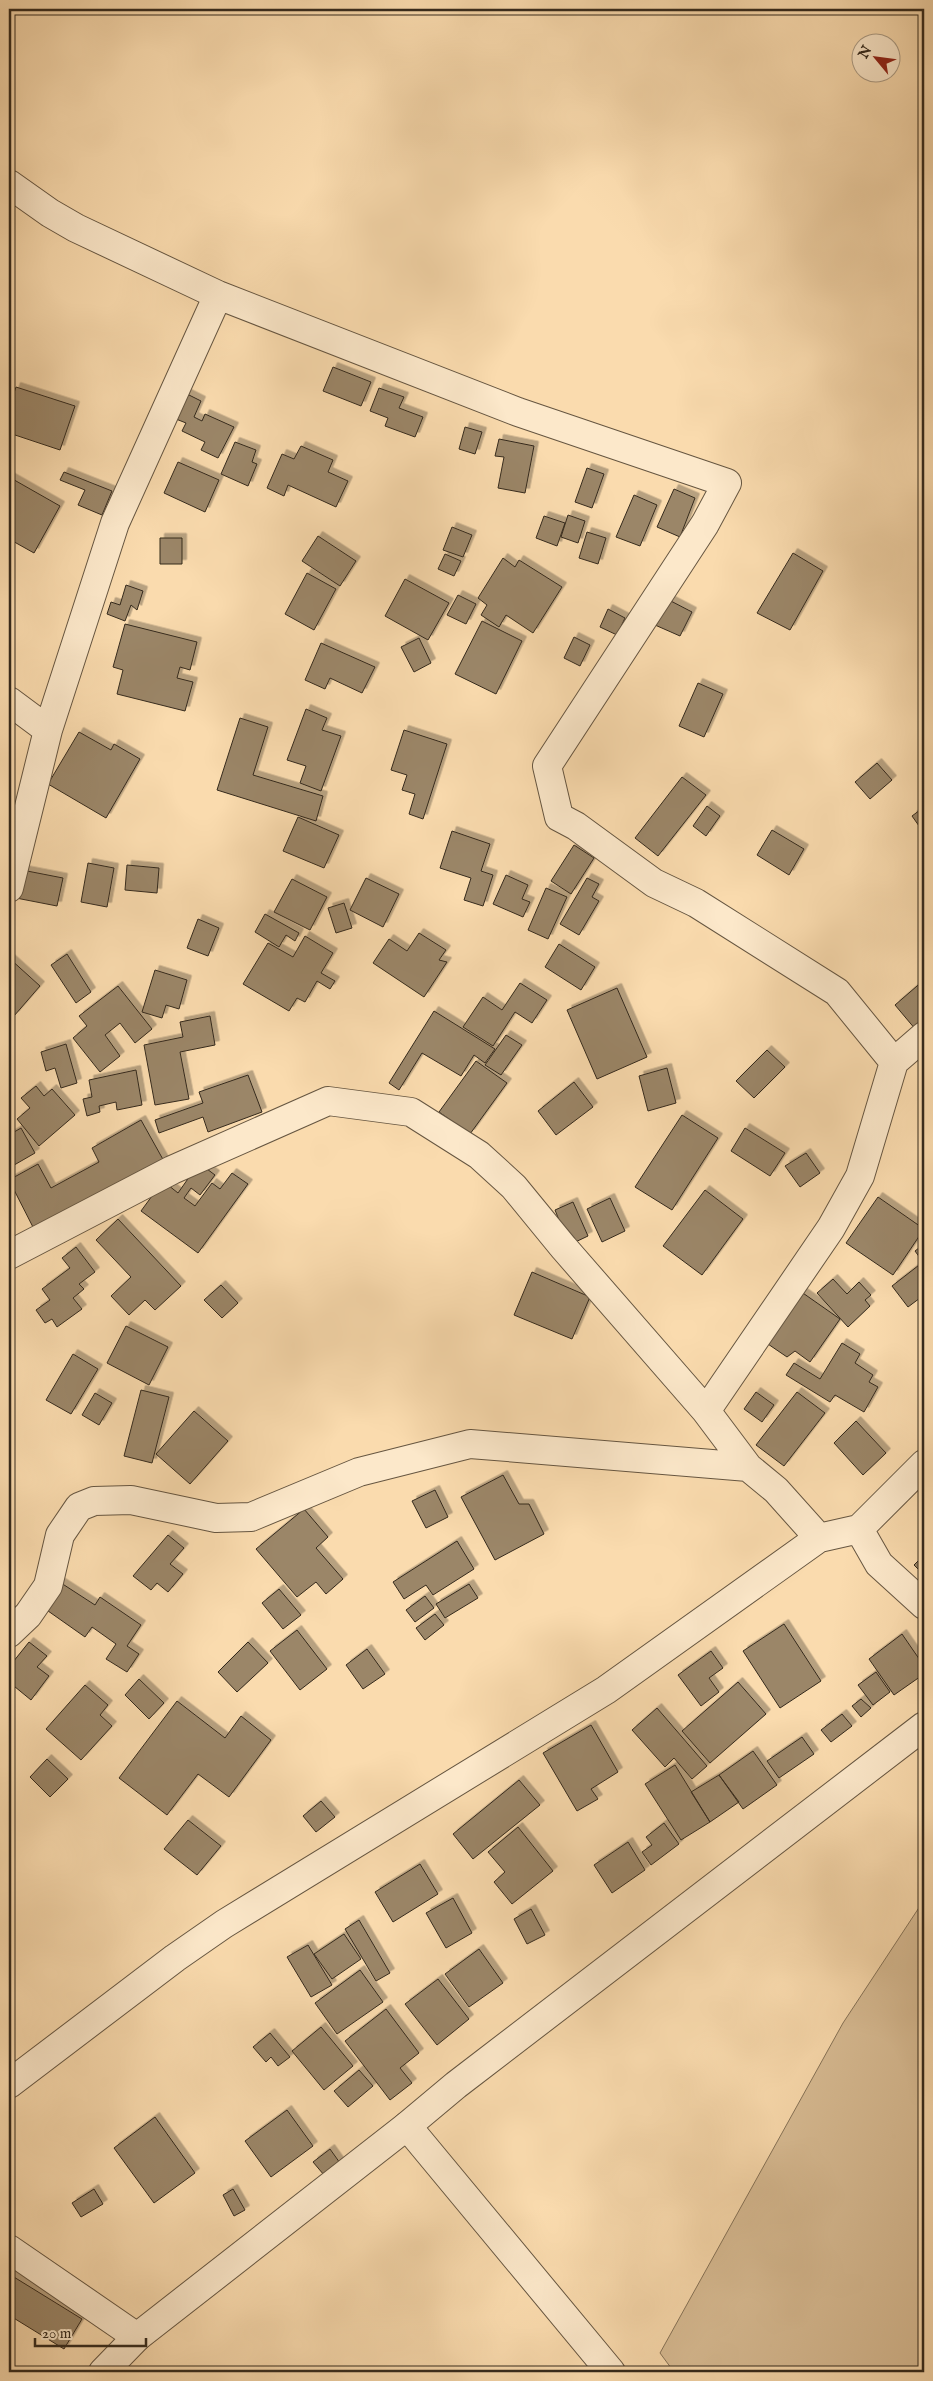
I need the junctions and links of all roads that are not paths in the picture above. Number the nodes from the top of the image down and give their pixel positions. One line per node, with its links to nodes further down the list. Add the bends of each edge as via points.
1 (9, 184): 2 (street, via 76,228)
2 (218, 295): 4 (street, via 115,523); 7 (street, via 518,412 727,483 705,524 548,766 559,817 654,883 696,903 837,992)
3 (9, 702): 4 (street)
4 (48, 730): 5 (street)
5 (9, 888)
6 (924, 1036): 7 (street)
7 (894, 1062): 9 (street, via 860,1176 831,1228)
8 (9, 1256): 9 (street, via 172,1170 328,1101 411,1112 479,1155 514,1187)
9 (706, 1411): 11 (street)
10 (924, 1464): 12 (street)
11 (748, 1467): 13 (street, via 776,1490); 15 (street, via 470,1444 359,1472 251,1517 216,1518 131,1500 94,1501 79,1507 60,1534 48,1586 28,1615)
12 (859, 1529): 13 (street); 14 (street, via 879,1564)
13 (819, 1538): 17 (street, via 606,1690 224,1924)
14 (924, 1605)
15 (9, 1633)
16 (924, 1726): 18 (street)
17 (9, 2084)
18 (407, 2126): 20 (street); 22 (street)
19 (9, 2249): 20 (street)
20 (137, 2337): 21 (street)
21 (102, 2372)
22 (612, 2372)

